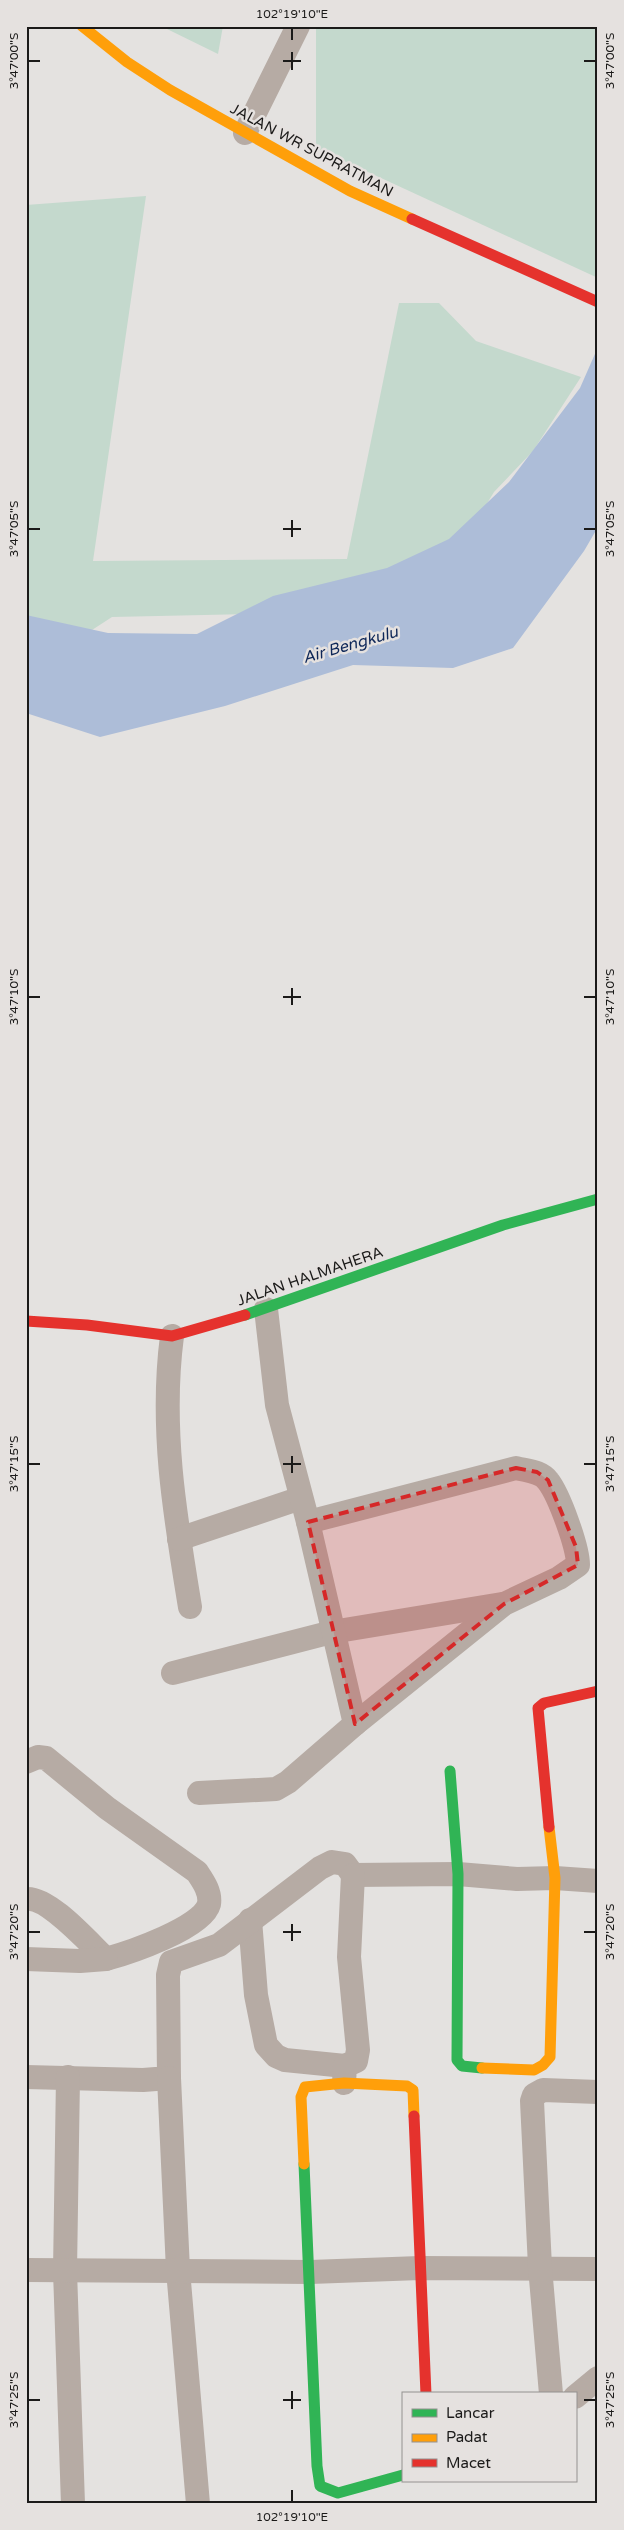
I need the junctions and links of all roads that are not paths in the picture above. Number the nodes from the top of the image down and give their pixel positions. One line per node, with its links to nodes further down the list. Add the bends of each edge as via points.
1 (82, 26): 3 (main road, JALAN WR SUPRATMAN, via 126,62)
2 (298, 26): 3 (street)
3 (245, 133): 4 (main road, JALAN WR SUPRATMAN, via 350,191)
4 (597, 302)
5 (598, 1200): 6 (main road, JALAN HALMAHERA, via 503,1225)
6 (266, 1309): 8 (main road, JALAN HALMAHERA); 9 (street, via 278,1405)
7 (26, 1321): 8 (main road, JALAN HALMAHERA)
8 (172, 1336): 11 (street, via 167,1377 168,1460)
9 (302, 1498): 10 (street); 11 (street)
10 (308, 1522): 12 (street, via 516,1468 537,1472 548,1480 555,1494 576,1547 578,1565 559,1578); 14 (street)
11 (179, 1538): 13 (street)
12 (504, 1604): 14 (street); 17 (street)
13 (190, 1606)
14 (332, 1632): 15 (street); 17 (street)
15 (173, 1673)
16 (598, 1691): 23 (main road, via 544,1703 538,1708)
17 (355, 1724): 20 (street, via 276,1789)
18 (26, 1762): 27 (street, via 38,1757 46,1758 107,1808 197,1872 205,1883 208,1905 180,1930)
19 (450, 1771): 21 (main road)
20 (199, 1792)
21 (458, 1874): 22 (street); 23 (street, via 517,1879); 23 (main road, via 456,2052 457,2060 469,2068 534,2070 550,2057)
22 (353, 1875): 26 (street, via 345,1864 332,1862); 31 (street, via 349,1957 358,2050 356,2061)
23 (555, 1878): 24 (street)
24 (598, 1881)
25 (26, 1899): 29 (street, via 35,1898 51,1908)
26 (250, 1920): 30 (street, via 219,1946); 31 (street, via 256,1995 266,2046 285,2060)
27 (166, 1937): 29 (street, via 136,1951); 30 (street)
28 (26, 1959): 29 (street)
29 (106, 1959)
30 (171, 1962): 34 (street, via 168,1975)
31 (344, 2075): 36 (main road, via 407,2086 413,2090); 42 (main road, via 304,2087 301,2097)
32 (26, 2077): 33 (street)
33 (68, 2077): 34 (street); 40 (street)
34 (168, 2078): 41 (street)
35 (598, 2092): 37 (street, via 544,2090 534,2095 532,2101)
36 (420, 2268): 37 (street); 42 (street); 44 (main road)
37 (540, 2268): 38 (street); 45 (street)
38 (598, 2269)
39 (26, 2270): 40 (street)
40 (65, 2270): 41 (street); 48 (street)
41 (178, 2270): 42 (street); 49 (street)
42 (310, 2272): 47 (main road, via 320,2486 328,2492 338,2493)
43 (598, 2378): 46 (street)
44 (426, 2392)
45 (551, 2392)
46 (576, 2395)
47 (402, 2475)
48 (73, 2504)
49 (198, 2504)

